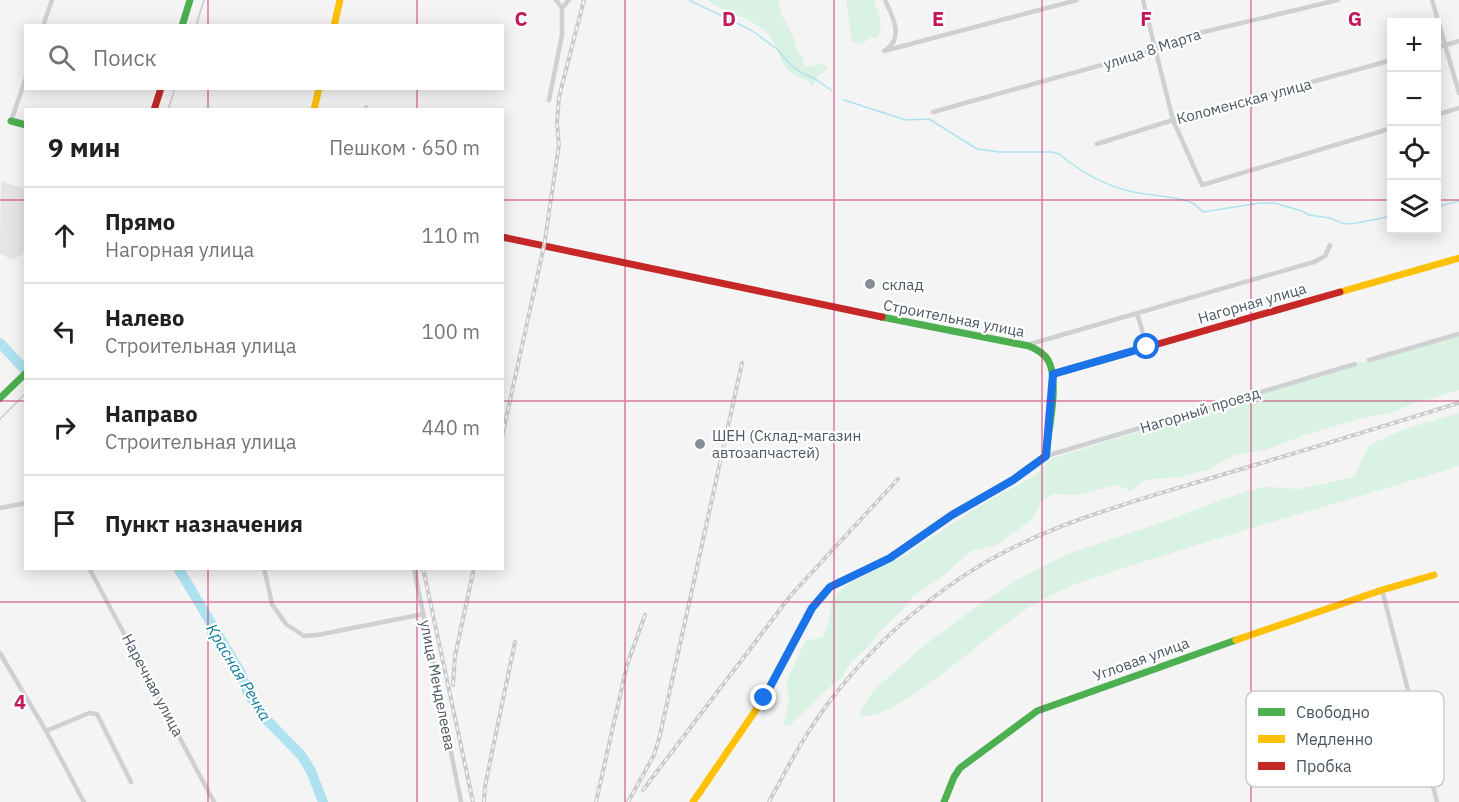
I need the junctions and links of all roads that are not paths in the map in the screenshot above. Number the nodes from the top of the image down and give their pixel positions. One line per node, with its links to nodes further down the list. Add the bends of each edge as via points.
1 (51, 0): 13 (street)
2 (190, 0): 14 (street)
3 (340, 0): 15 (street)
4 (556, 0): 12 (street)
5 (569, 0): 12 (street)
6 (885, 0): 11 (street, via 896,32 894,43 884,51)
7 (1077, 0): 11 (street)
8 (1143, 0): 19 (street)
9 (1338, 0): 19 (street, улица 8 Марта, via 1174,39)
10 (1432, 0): 17 (street)
11 (1068, 1)
12 (562, 8): 25 (street, via 562,35)
13 (44, 24)
14 (183, 24)
15 (334, 24)
16 (1459, 41): 17 (street)
17 (1446, 45): 18 (street); 24 (street)
18 (1441, 47)
19 (1155, 50): 29 (street, улица 8 Марта); 31 (street)
20 (1387, 61): 31 (street, Коломенская улица)
21 (24, 84): 32 (street)
22 (160, 90): 26 (street)
23 (319, 90): 27 (street)
24 (1459, 93)
25 (549, 100)
26 (155, 108)
27 (314, 108)
28 (1459, 108): 30 (street)
29 (933, 112)
30 (1441, 114)
31 (1173, 120): 34 (street, via 1202,185); 35 (street, Коломенская улица)
32 (11, 121): 33 (street)
33 (24, 125)
34 (1387, 130)
35 (1097, 144)
36 (504, 237): 41 (street, Строительная улица)
37 (1330, 244): 39 (street, via 1325,256 1314,262)
38 (1459, 258): 42 (street, Нагорная улица)
39 (1137, 313): 41 (street); 42 (street)
40 (1459, 334): 43 (street)
41 (1024, 345): 45 (street, Строительная улица, via 1043,353)
42 (1147, 347): 45 (street, Нагорная улица)
43 (1369, 360)
44 (1355, 364): 48 (street, Нагорный проезд)
45 (1053, 374): 48 (street)
46 (24, 375): 47 (street)
47 (0, 398)
48 (1046, 456): 65 (street, via 890,558 830,587 812,608 764,698)
49 (24, 503): 50 (street)
50 (0, 508)
51 (90, 570): 63 (street, Наречная улица)
52 (264, 570): 56 (street, via 272,604 286,624 304,636)
53 (414, 570): 56 (street, улица Менделеева)
54 (1434, 575): 55 (street, Угловая улица)
55 (1382, 590): 58 (street); 66 (street, Угловая улица, via 1037,711 960,768)
56 (423, 614): 64 (street, улица Менделеева)
57 (1, 658): 59 (street)
58 (1408, 691)
59 (46, 731): 60 (street, via 88,713 97,714); 62 (street)
60 (131, 782)
61 (1433, 787): 67 (street)
62 (84, 802)
63 (214, 802)
64 (461, 802)
65 (693, 802)
66 (944, 802)
67 (1437, 802)

